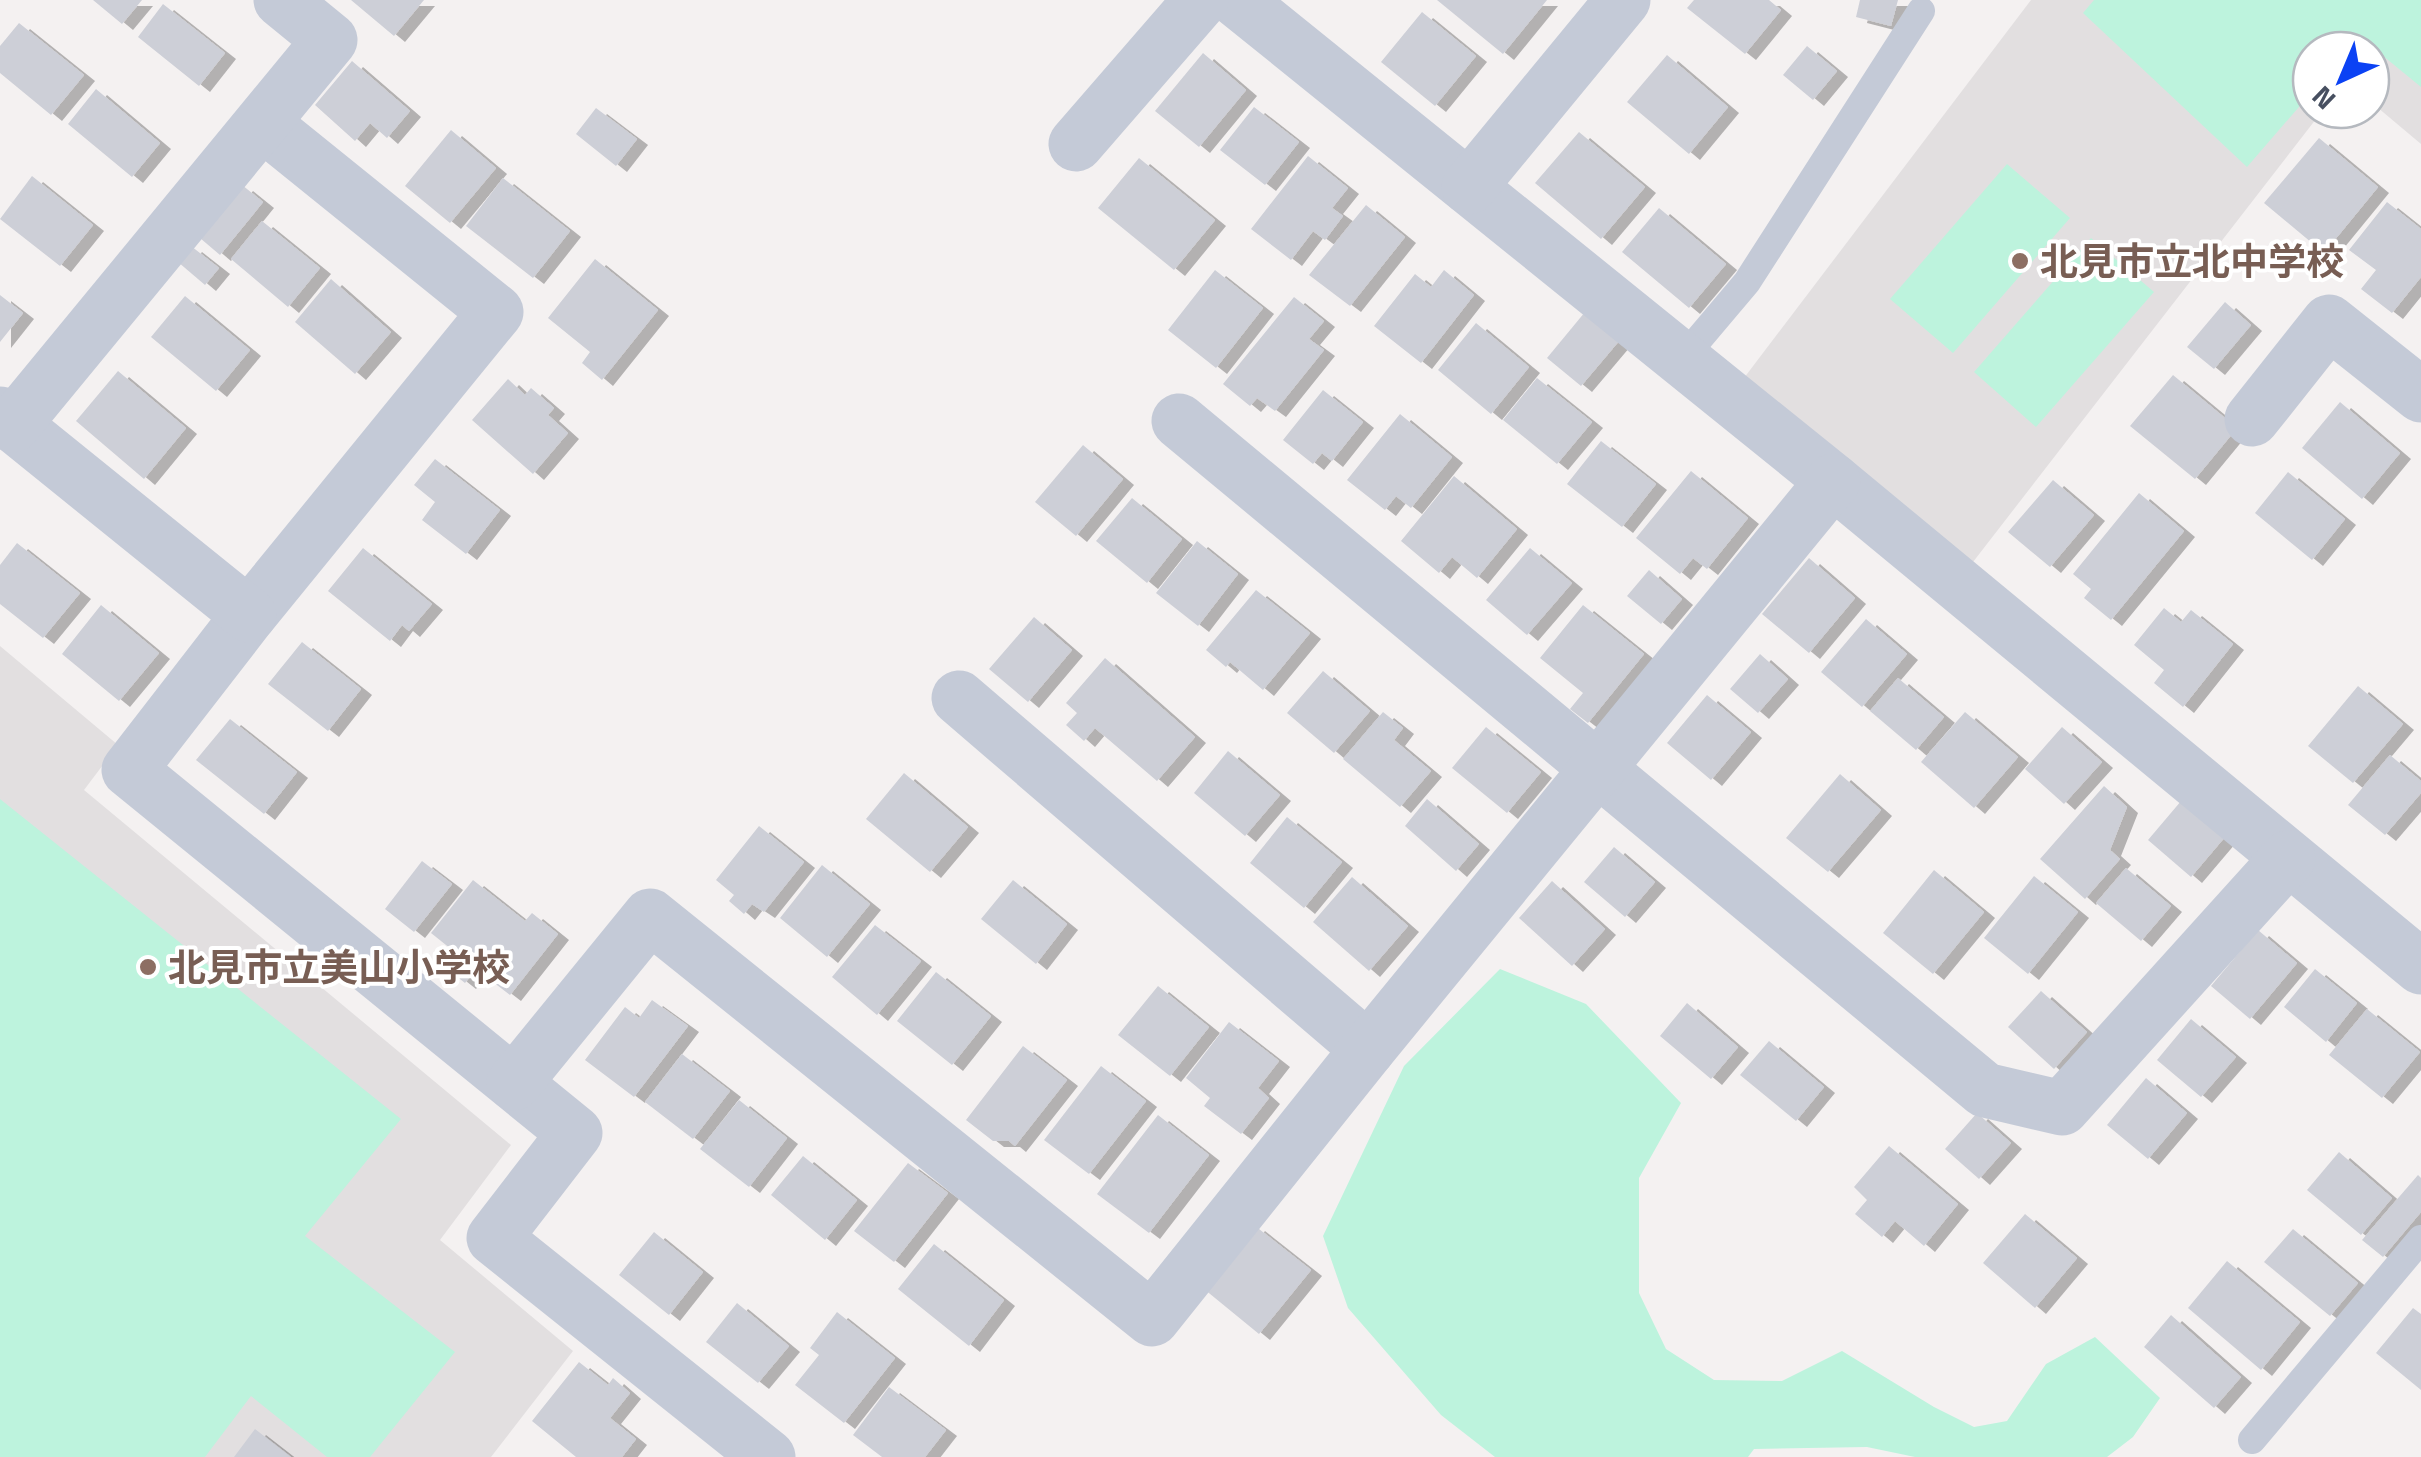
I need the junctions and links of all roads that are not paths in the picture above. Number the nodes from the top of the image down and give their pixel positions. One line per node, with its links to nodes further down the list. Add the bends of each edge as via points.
1 (281, 0): 6 (street, via 330,40)
2 (1201, 0): 7 (street)
3 (1236, 0): 8 (street)
4 (1623, 0): 8 (street)
5 (1921, 11): 9 (lane, via 1746,282)
6 (263, 124): 12 (street); 15 (street, via 496,312)
7 (1076, 144)
8 (1469, 186): 9 (street)
9 (1682, 359): 14 (street)
10 (2421, 395): 11 (street, via 2329,322)
11 (2252, 419)
12 (7, 420): 15 (street)
13 (1179, 422): 17 (street)
14 (1834, 481): 17 (street); 18 (street)
15 (249, 615): 21 (street, via 129,770)
16 (959, 698): 20 (street)
17 (1598, 767): 18 (street, via 1985,1090 2062,1108); 20 (street)
18 (2288, 858): 19 (street)
19 (2421, 967)
20 (1368, 1049): 21 (street, via 1152,1319 650,916)
21 (514, 1083): 24 (street, via 576,1133 494,1238)
22 (2421, 1238): 23 (lane)
23 (2252, 1440)
24 (746, 1450)

